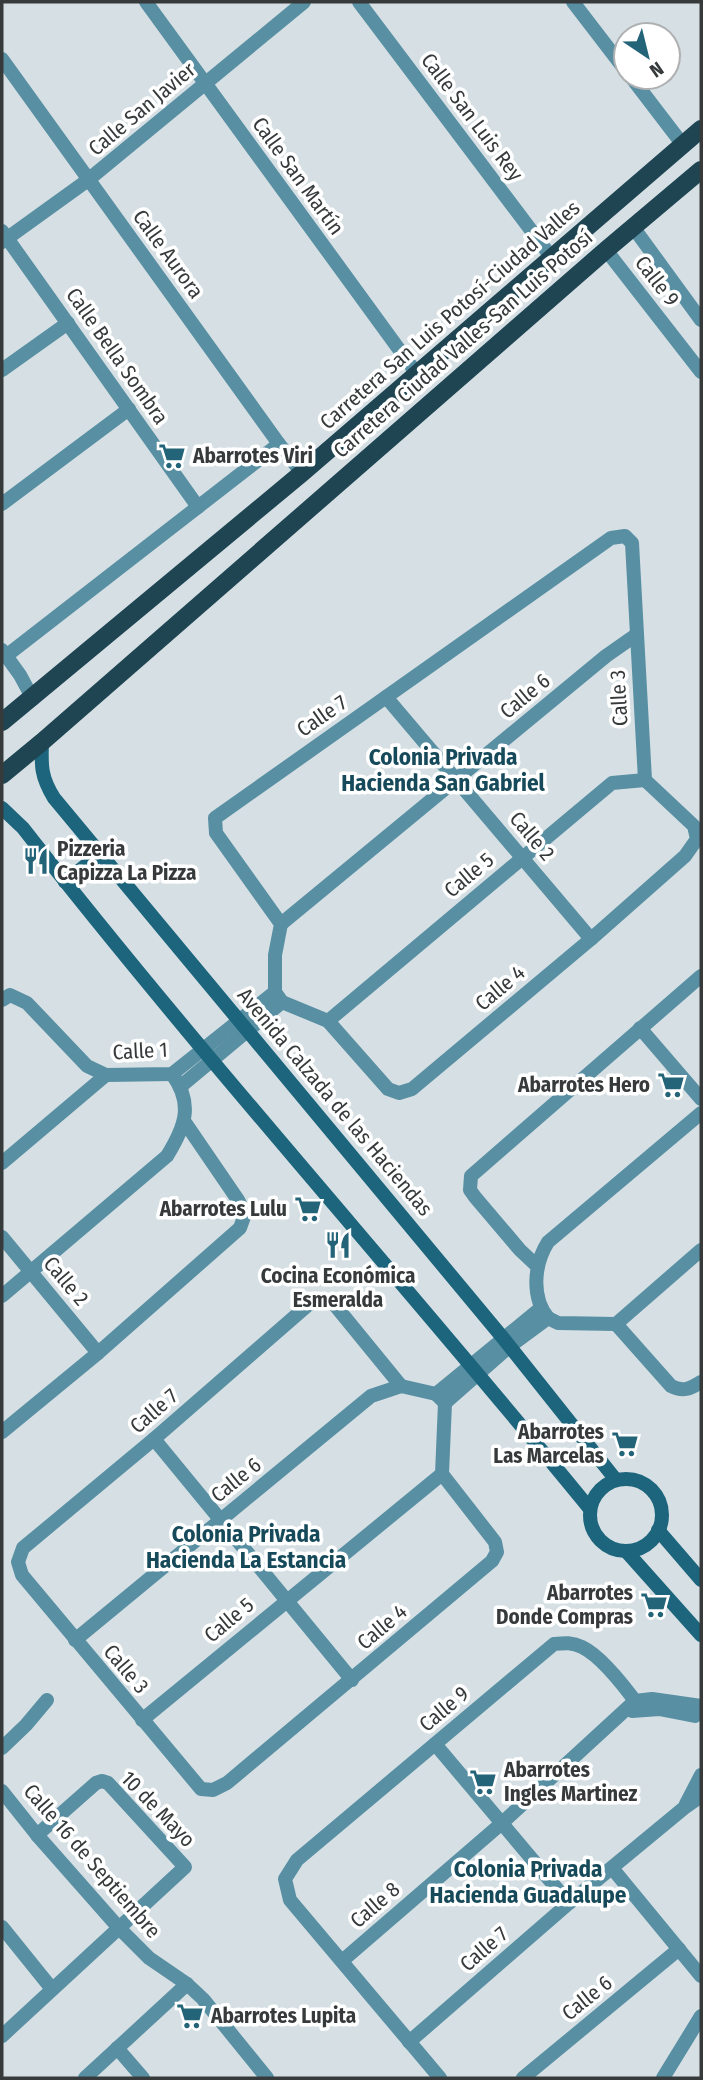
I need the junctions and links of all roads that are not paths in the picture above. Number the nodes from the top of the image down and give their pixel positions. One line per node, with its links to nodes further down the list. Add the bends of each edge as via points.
1 (146, 2): 7 (street, Calle San Martín)
2 (304, 2): 7 (street, Calle San Javier)
3 (359, 2): 16 (street, Calle San Luis Rey)
4 (573, 2): 5 (street)
5 (612, 53)
6 (2, 59): 12 (street, Calle Aurora)
7 (205, 83): 12 (street, Calle San Javier); 21 (street, Calle San Martín)
8 (642, 91): 10 (street)
9 (701, 129): 10 (main road, Carretera San Luis Potosí-Ciudad Valles)
10 (683, 145): 16 (main road, Carretera San Luis Potosí-Ciudad Valles)
11 (701, 170): 13 (main road, Carretera Ciudad Valles-San Luis Potosí)
12 (88, 180): 14 (street, Calle San Javier); 23 (street, Calle Aurora)
13 (633, 227): 15 (main road, Carretera Ciudad Valles-San Luis Potosí); 17 (street)
14 (4, 236): 18 (street, Calle Bella Sombra)
15 (606, 250): 20 (street, Calle 9); 33 (main road, Carretera Ciudad Valles-San Luis Potosí)
16 (552, 258): 21 (main road, Carretera San Luis Potosí-Ciudad Valles)
17 (701, 320)
18 (68, 323): 19 (street); 22 (street, Calle Bella Sombra)
19 (2, 370)
20 (701, 372)
21 (417, 374): 24 (main road, Carretera San Luis Potosí-Ciudad Valles)
22 (129, 410): 25 (street); 26 (street, Calle Bella Sombra)
23 (279, 444): 24 (street, Calle Aurora); 26 (street)
24 (302, 473): 31 (main road, Carretera San Luis Potosí-Ciudad Valles)
25 (2, 504)
26 (198, 507): 29 (street)
27 (625, 536): 28 (street, Calle 3, via 632,543); 30 (street, Calle 7, via 611,538)
28 (636, 635): 35 (street, Calle 6); 36 (street, Calle 3)
29 (4, 653): 31 (street)
30 (386, 697): 35 (street, Calle 2); 41 (street, Calle 7, via 215,818 216,833)
31 (33, 699): 32 (main road, Carretera San Luis Potosí-Ciudad Valles)
32 (2, 722)
33 (42, 742): 34 (main road, Carretera Ciudad Valles-San Luis Potosí); 38 (street, Avenida Calzada de las Haciendas, via 44,782)
34 (2, 775)
35 (457, 780): 39 (street, Calle 2); 41 (street, Calle 6)
36 (645, 780): 39 (street, Calle 5, via 612,783); 42 (street, Calle 4, via 694,825 697,839 685,856)
37 (2, 808): 40 (street)
38 (100, 854): 40 (street); 47 (street, Avenida Calzada de las Haciendas)
39 (522, 857): 42 (street, Calle 2); 46 (street, Calle 5)
40 (65, 882): 49 (street)
41 (281, 924): 44 (street, via 275,955)
42 (591, 939): 46 (street, Calle 4, via 412,1089 399,1093 388,1089)
43 (701, 976): 48 (street)
44 (279, 997): 46 (street); 47 (street, Calle 1)
45 (6, 998): 50 (street, Calle 1, via 27,1003 87,1066)
46 (328, 1021)
47 (244, 1025): 49 (street, Calle 1); 63 (street, Avenida Calzada de las Haciendas)
48 (640, 1028): 52 (street); 58 (street, via 471,1175 475,1197)
49 (207, 1054): 51 (street, Calle 1); 65 (street)
50 (106, 1075): 51 (street, Calle 1); 55 (street)
51 (177, 1080): 54 (street, via 185,1098)
52 (701, 1099)
53 (701, 1113): 58 (street, via 548,1242)
54 (184, 1121): 59 (street, via 167,1156); 64 (street, via 239,1200 245,1214 240,1228)
55 (2, 1163)
56 (2, 1237): 59 (street, Calle 2)
57 (701, 1250): 62 (street)
58 (537, 1266): 61 (street)
59 (31, 1272): 60 (street); 64 (street, Calle 2)
60 (2, 1296)
61 (544, 1313): 62 (street, via 558,1323); 63 (street)
62 (616, 1324): 66 (street, via 678,1390)
63 (507, 1342): 65 (street); 72 (street, Avenida Calzada de las Haciendas)
64 (98, 1353): 69 (street)
65 (475, 1368): 68 (street); 73 (street)
66 (701, 1382)
67 (401, 1386): 68 (street); 70 (street, Calle 7, via 334,1304 324,1298 309,1305); 74 (street, Calle 6, via 372,1396)
68 (441, 1399): 71 (street)
69 (2, 1432)
70 (154, 1439): 74 (street); 77 (street, Calle 7, via 23,1548)
71 (442, 1474): 79 (street, Calle 5); 82 (street, Calle 4, via 495,1542 497,1552)
72 (616, 1480): 73 (street, via 599,1491); 75 (street, via 635,1480 656,1495 662,1512)
73 (590, 1509): 76 (street, via 596,1535 609,1547)
74 (220, 1519): 79 (street); 81 (street, Calle 6)
75 (658, 1530): 76 (street, via 645,1545); 78 (street)
76 (626, 1551): 80 (street)
77 (18, 1562): 81 (street, Calle 3, via 22,1575)
78 (701, 1580)
79 (286, 1600): 82 (street); 86 (street, Calle 5)
80 (701, 1635)
81 (75, 1640): 86 (street, Calle 3)
82 (352, 1680): 90 (street, Calle 4)
83 (47, 1700): 88 (street)
84 (638, 1705): 85 (street, via 652,1699); 87 (street, Calle 9, via 583,1647 554,1644); 94 (street, Calle 8, via 623,1713)
85 (700, 1714)
86 (142, 1720): 90 (street, Calle 3, via 201,1789)
87 (435, 1744): 94 (street); 101 (street, Calle 9, via 297,1860 285,1879 290,1900)
88 (2, 1748)
89 (701, 1775): 93 (street)
90 (213, 1790)
91 (2, 1791): 95 (street, Calle 16 de Septiembre)
92 (701, 1796): 93 (street)
93 (684, 1808): 96 (street, Calle 7)
94 (502, 1823): 97 (street); 101 (street, Calle 8)
95 (37, 1835): 99 (street, Calle 16 de Septiembre); 99 (street, 10 de Mayo, via 102,1781 185,1867)
96 (612, 1868): 97 (street, Calle 7); 100 (street)
97 (569, 1903): 107 (street, Calle 7)
98 (2, 1927): 104 (street)
99 (119, 1928): 103 (street, Calle 16 de Septiembre, via 149,1958); 104 (street)
100 (679, 1949): 102 (street); 113 (street, Calle 6)
101 (342, 1961): 107 (street)
102 (701, 1976)
103 (187, 1984): 108 (street); 111 (street, Calle 16 de Septiembre)
104 (52, 1989): 106 (street)
105 (701, 2016): 114 (street)
106 (2, 2036)
107 (409, 2042): 112 (street)
108 (117, 2048): 109 (street); 110 (street)
109 (85, 2078)
110 (143, 2078)
111 (267, 2078)
112 (440, 2078)
113 (523, 2078)
114 (663, 2078)

